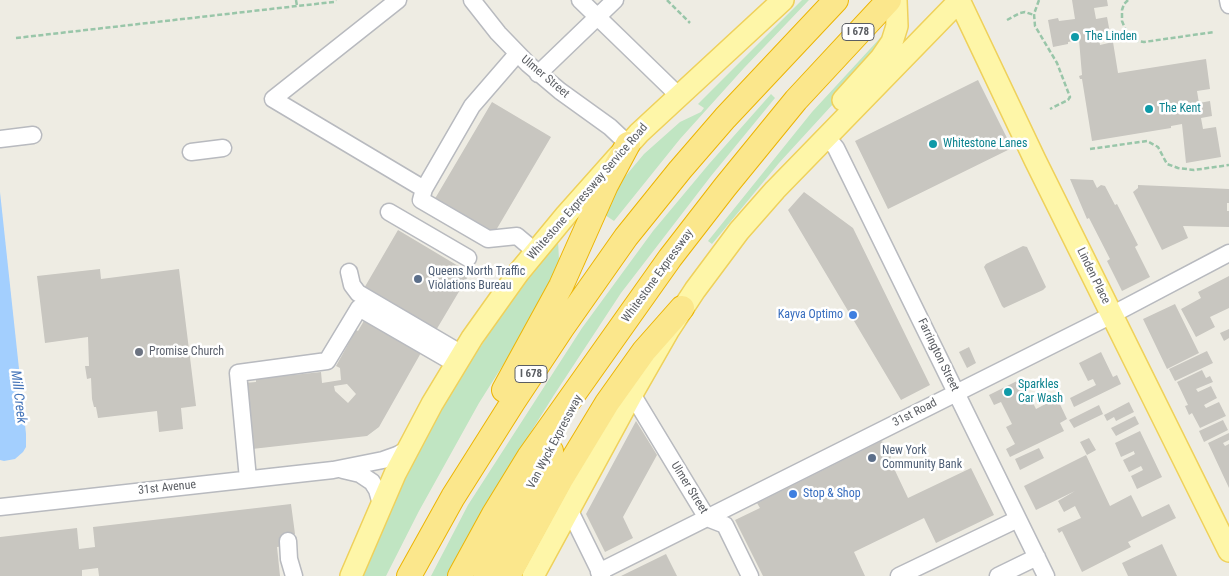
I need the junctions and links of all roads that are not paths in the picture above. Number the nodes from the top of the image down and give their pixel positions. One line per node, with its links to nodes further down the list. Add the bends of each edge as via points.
1 (398, 0): 23 (street, via 273,99)
2 (472, 0): 14 (street, Ulmer Street)
3 (580, 0): 13 (street)
4 (615, 0): 13 (street)
5 (783, 0): 16 (main road, Whitestone Expressway Service Road)
6 (797, 0): 20 (main road, via 664,126)
7 (836, 0): 45 (highway, I 678, via 725,118 609,261 465,477)
8 (888, 0): 30 (highway, Whitestone Expressway / I 678, via 828,64 730,181)
9 (896, 0): 18 (main road, via 897,26 892,42 838,107)
10 (959, 0): 18 (main road); 31 (main road, Linden Place)
11 (1228, 0): 12 (street)
12 (1229, 4)
13 (598, 17): 15 (street); 16 (street)
14 (518, 54): 15 (street, Ulmer Street); 23 (street, via 472,106)
15 (538, 74): 20 (street, Ulmer Street)
16 (678, 95): 20 (main road, Whitestone Expressway Service Road)
17 (33, 135): 19 (street)
18 (827, 136): 29 (main road, via 750,218); 33 (street, Farrington Street, via 836,148)
19 (0, 138)
20 (628, 144): 25 (main road, Whitestone Expressway Service Road); 45 (highway, via 561,286)
21 (223, 148): 22 (street)
22 (191, 152)
23 (424, 189): 25 (street, via 421,200 488,239 517,236)
24 (389, 212): 27 (street)
25 (536, 252): 32 (main road, Whitestone Expressway Service Road, via 497,301)
26 (1229, 253): 31 (street, 31st Road)
27 (468, 258)
28 (349, 272): 32 (street, via 358,293)
29 (682, 308): 34 (main road); 53 (highway, via 639,357 607,402)
30 (631, 312): 51 (highway, Whitestone Expressway, via 529,457); 52 (highway, Van Wyck Expressway / I 678, via 574,406)
31 (1112, 314): 33 (street, 31st Road); 44 (main road, Linden Place)
32 (459, 359): 35 (main road, Whitestone Expressway Service Road); 37 (street, via 360,308 327,361 238,373)
33 (956, 393): 41 (street, 31st Road); 42 (street, Farrington Street)
34 (632, 394): 40 (main road); 41 (street, Ulmer Street)
35 (408, 449): 36 (street, 31st Avenue, via 383,460); 38 (main road, Whitestone Expressway Service Road)
36 (333, 470): 37 (street, 31st Avenue); 38 (street, 31st Avenue, via 355,472 369,479 378,490)
37 (248, 479): 39 (street, 31st Avenue)
38 (381, 504): 49 (main road, Whitestone Expressway Service Road)
39 (0, 507)
40 (569, 509): 47 (street); 54 (main road)
41 (706, 518): 47 (street, 31st Road); 55 (street, Ulmer Street, via 725,525)
42 (1018, 519): 46 (street, Farrington Street); 56 (street)
43 (288, 541): 48 (street)
44 (1229, 551)
45 (420, 555): 50 (highway, I 678)
46 (1037, 557): 57 (street); 58 (street, Farrington Street)
47 (601, 574)
48 (294, 576)
49 (351, 576)
50 (408, 576)
51 (460, 576)
52 (486, 576)
53 (508, 576)
54 (533, 576)
55 (750, 576)
56 (900, 576)
57 (998, 576)
58 (1046, 576)

